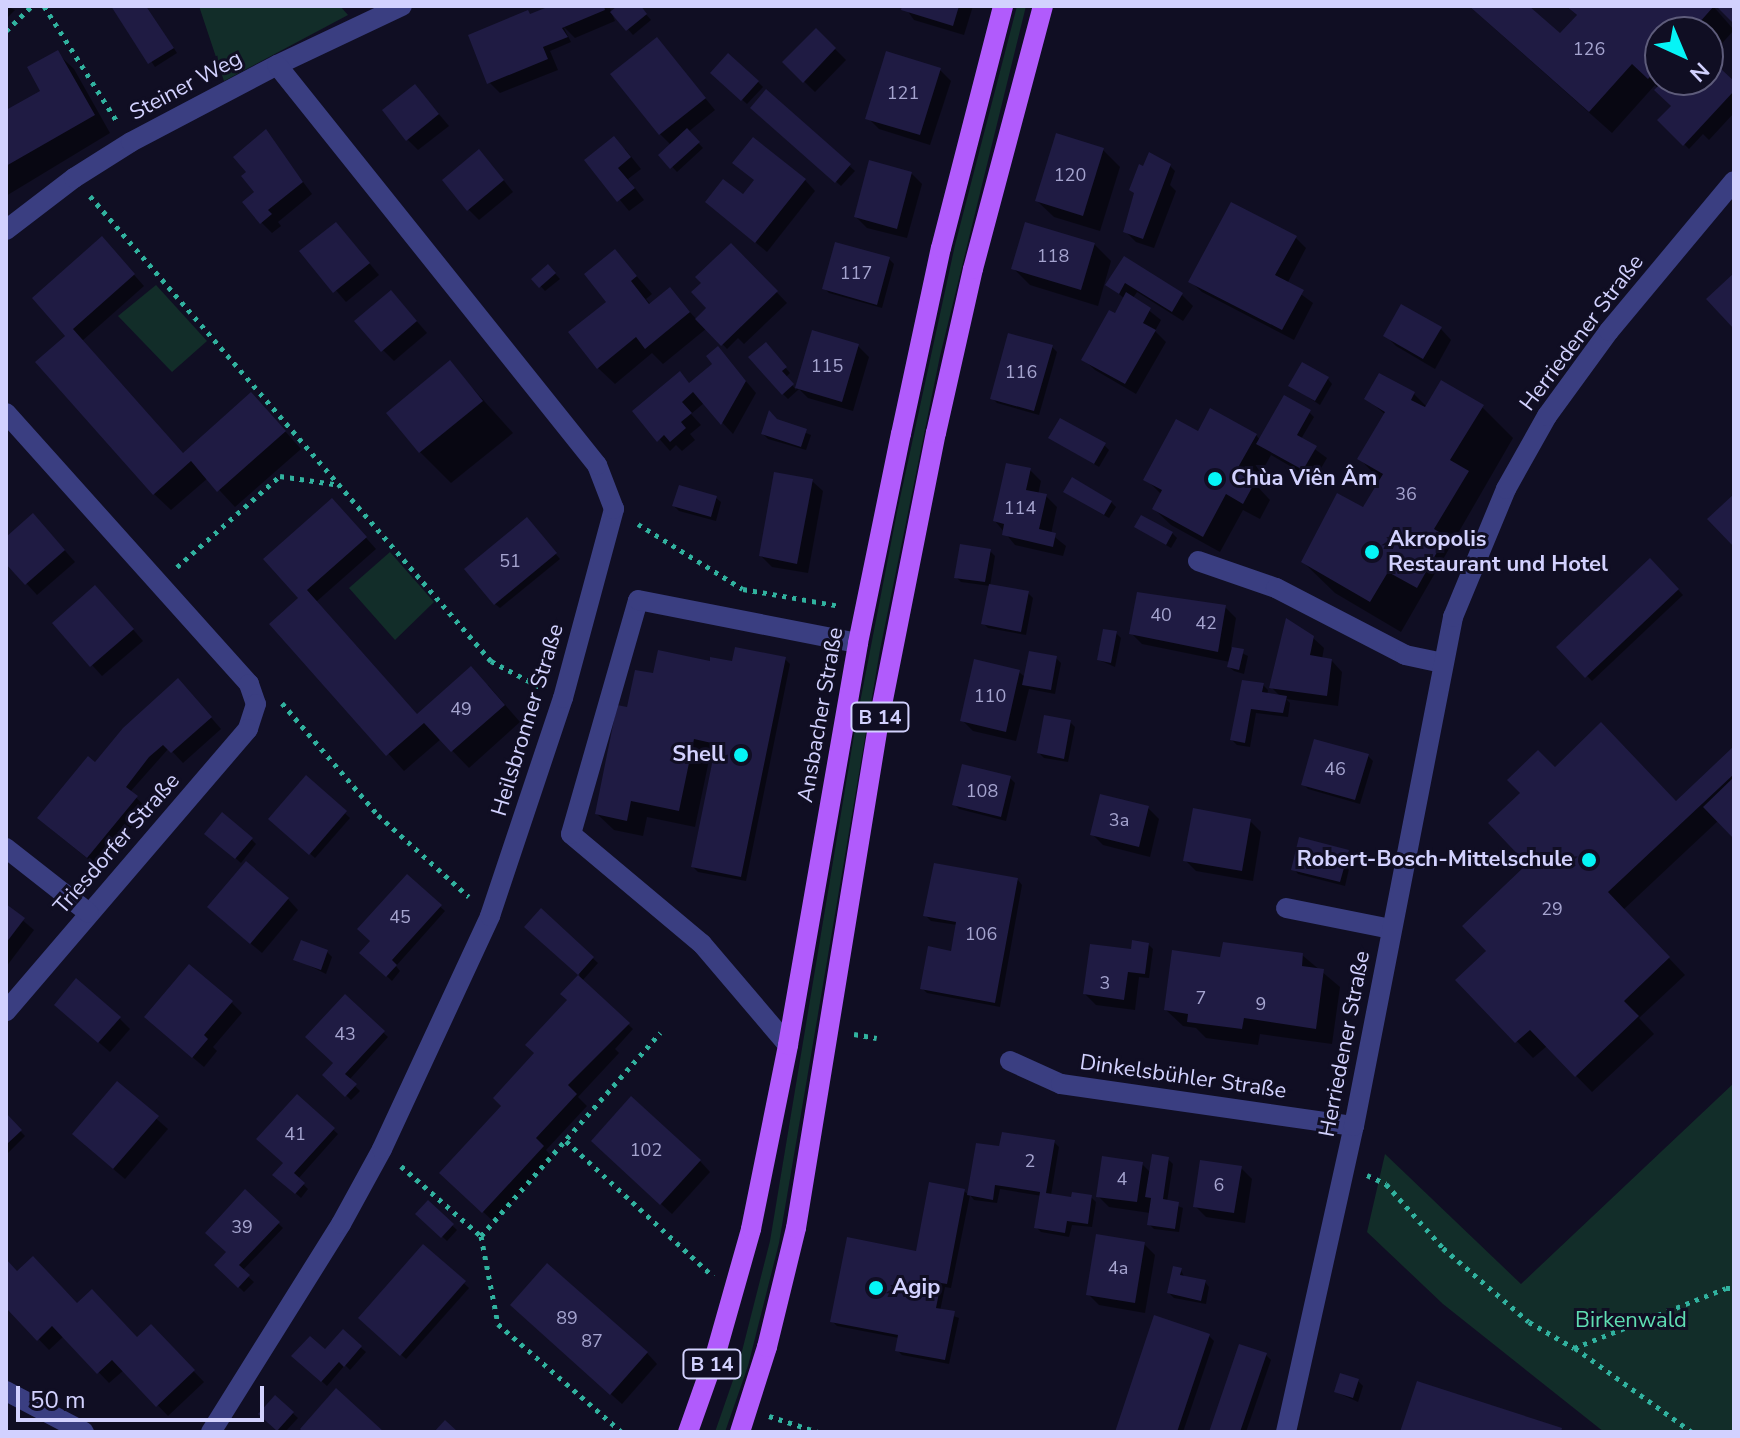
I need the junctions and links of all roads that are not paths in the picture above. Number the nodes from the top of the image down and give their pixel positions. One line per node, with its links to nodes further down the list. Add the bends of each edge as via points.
1 (402, 6): 4 (street, Steiner Weg)
2 (1003, 6): 9 (main road, Ansbacher Straße / B 14, via 941,248)
3 (1043, 6): 23 (main road, B 14, via 936,433 877,734 806,1175 784,1283)
4 (277, 65): 6 (street, Steiner Weg, via 131,142); 21 (street, Heilsbronner Straße, via 597,465 614,509 563,698 490,916 382,1149)
5 (1734, 181): 10 (street, Herriedener Straße, via 1609,331 1547,416 1506,489 1453,617)
6 (6, 230)
7 (6, 413): 13 (street, Triesdorfer Straße, via 249,684 256,704 248,729)
8 (1198, 561): 10 (street, via 1276,588 1405,655)
9 (858, 643): 16 (main road, Ansbacher Straße / B 14); 16 (street, via 638,600 571,834 702,944)
10 (1442, 663): 14 (street, Herriedener Straße)
11 (6, 848): 13 (street)
12 (1286, 908): 14 (street)
13 (89, 913): 15 (street, Triesdorfer Straße)
14 (1391, 929): 18 (street, Herriedener Straße)
15 (6, 1011)
16 (788, 1045): 22 (main road, Ansbacher Straße / B 14, via 733,1294)
17 (1010, 1061): 18 (street, Dinkelsbühler Straße, via 1061,1084)
18 (1354, 1126): 24 (street, Herriedener Straße)
19 (6, 1391): 20 (street)
20 (84, 1432)
21 (211, 1432)
22 (688, 1432)
23 (740, 1432)
24 (1286, 1432)

